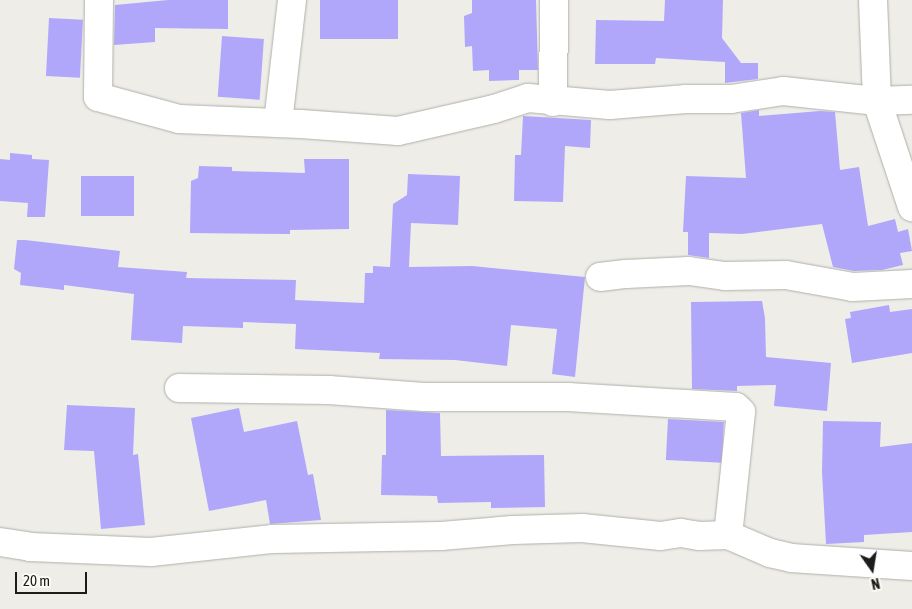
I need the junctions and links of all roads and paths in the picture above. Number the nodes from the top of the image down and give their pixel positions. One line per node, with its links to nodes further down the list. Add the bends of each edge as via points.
1 (98, 0): 8 (street, via 98,98 179,119)
2 (292, 0): 8 (street)
3 (554, 0): 6 (street)
4 (873, 0): 7 (street)
5 (912, 100): 7 (street)
6 (553, 102): 7 (street, via 648,104 686,99 731,99 783,91); 8 (street, via 528,98 398,131)
7 (877, 102): 9 (street)
8 (278, 123)
9 (912, 207)
10 (600, 277): 11 (street, via 689,271 725,276 786,275 853,287)
11 (912, 284)
12 (179, 388): 13 (street, via 329,390 424,397 568,397 736,408 741,412)
13 (728, 535): 14 (street, via 681,533 660,536 560,528 441,536 273,539 151,552); 15 (street, via 770,553 791,558)
14 (0, 542)
15 (912, 566)

